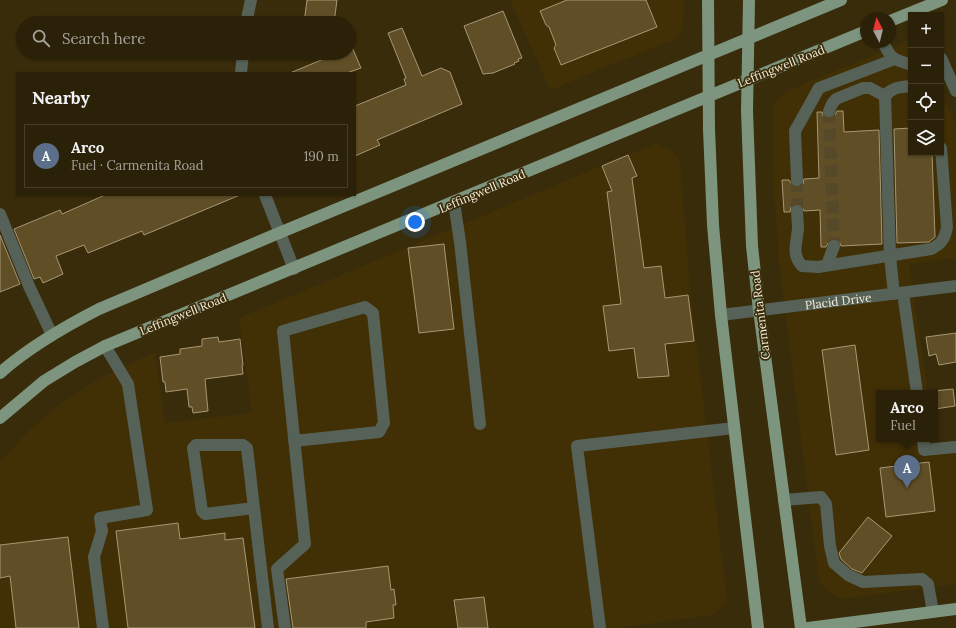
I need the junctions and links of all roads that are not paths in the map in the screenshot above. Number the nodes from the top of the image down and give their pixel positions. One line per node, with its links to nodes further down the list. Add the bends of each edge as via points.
1 (252, 0): 7 (street)
2 (708, 0): 13 (main road)
3 (749, 0): 11 (main road, Carmenita Road)
4 (841, 0): 11 (main road)
5 (942, 0): 6 (main road)
6 (920, 12)
7 (248, 16)
8 (908, 16): 9 (main road)
9 (896, 19)
10 (860, 33): 19 (main road, Leffingwell Road)
11 (748, 38): 13 (main road); 19 (main road, Carmenita Road)
12 (886, 48): 14 (street, via 888,54)
13 (708, 55): 23 (main road); 31 (main road)
14 (895, 59): 16 (street); 26 (street, via 819,88 795,131)
15 (242, 60): 18 (street)
16 (908, 64)
17 (944, 65): 21 (street)
18 (241, 72)
19 (747, 80): 23 (main road, Leffingwell Road); 38 (main road, Carmenita Road, via 750,213)
20 (908, 86): 22 (street, via 890,90)
21 (956, 91)
22 (885, 96): 24 (street, via 870,88 863,88 836,99); 33 (street)
23 (708, 97): 28 (main road, Leffingwell Road); 39 (main road, via 713,225)
24 (829, 111)
25 (942, 156): 33 (street, via 947,227 942,242 931,249)
26 (797, 180)
27 (265, 196): 31 (street)
28 (454, 202): 35 (main road, Leffingwell Road); 45 (street)
29 (797, 211): 34 (street, via 796,258 802,266)
30 (0, 214): 40 (street)
31 (279, 233): 35 (street); 40 (main road, via 99,309)
32 (834, 246): 34 (street)
33 (890, 256): 34 (street); 37 (street)
34 (827, 265)
35 (294, 269): 41 (main road, Leffingwell Road)
36 (956, 286): 37 (street, Placid Drive)
37 (899, 293): 38 (street, Placid Drive); 43 (street)
38 (759, 310): 39 (street, Placid Drive); 50 (main road, Carmenita Road)
39 (721, 315): 46 (main road)
40 (52, 335): 42 (main road)
41 (105, 346): 44 (main road, Leffingwell Road, via 44,381); 54 (street, via 128,384 147,510 100,518 102,531 94,557)
42 (0, 373)
43 (916, 390)
44 (0, 418)
45 (480, 424)
46 (734, 428): 57 (street, via 577,446); 58 (main road)
47 (294, 441): 47 (street, via 379,432 384,423 373,313 365,307 283,331); 56 (street, via 305,544 277,569)
48 (923, 442): 49 (street, via 924,450)
49 (956, 447)
50 (784, 500): 53 (street, via 821,497 826,504 834,563 848,575 863,582 922,579 928,584); 59 (main road, Carmenita Road)
51 (254, 508): 51 (street, via 247,448 243,445 196,446 194,448 202,511 205,514); 55 (street)
52 (956, 609): 53 (main road)
53 (933, 612): 60 (main road)
54 (103, 628)
55 (268, 628)
56 (285, 628)
57 (600, 628)
58 (758, 628)
59 (801, 628)
60 (808, 628)

